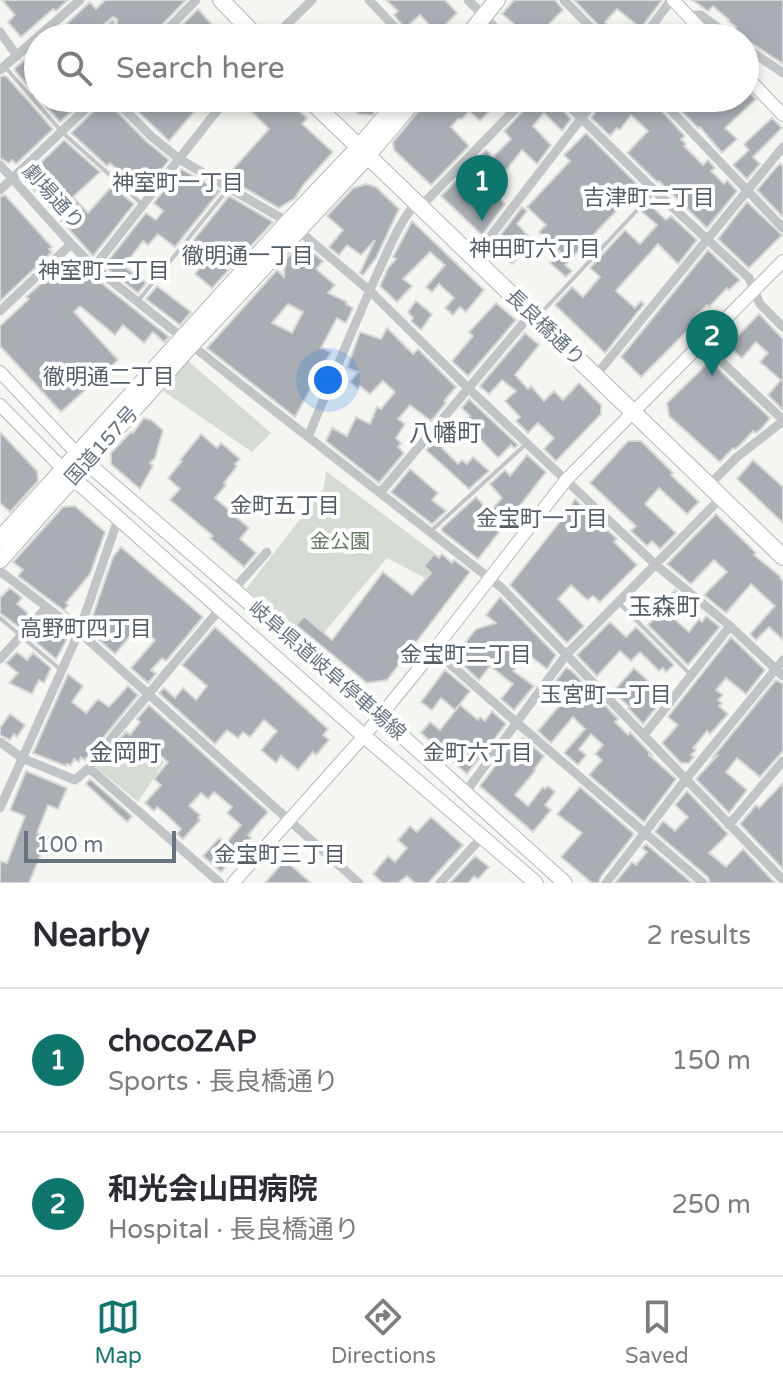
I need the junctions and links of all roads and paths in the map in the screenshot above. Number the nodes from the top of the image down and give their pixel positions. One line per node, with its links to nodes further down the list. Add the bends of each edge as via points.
1 (80, 0): 12 (street)
2 (196, 0): 13 (street)
3 (210, 0): 14 (highway)
4 (221, 0): 15 (highway)
5 (312, 0): 16 (street)
6 (369, 0): 17 (street)
7 (497, 0): 10 (highway)
8 (564, 0): 20 (street)
9 (672, 0): 11 (street); 21 (street)
10 (478, 6): 18 (highway); 19 (street)
11 (688, 16): 22 (street); 23 (street, via 701,15)
12 (52, 24)
13 (173, 24)
14 (233, 24)
15 (244, 24)
16 (287, 24)
17 (392, 24)
18 (464, 24)
19 (493, 24)
20 (587, 24)
21 (654, 24)
22 (696, 24)
23 (713, 24)
24 (0, 32): 26 (street)
25 (24, 50): 26 (street)
26 (17, 56): 28 (street)
27 (759, 57): 29 (street)
28 (2, 68): 30 (lane)
29 (783, 73)
30 (24, 90)
31 (759, 90): 44 (street)
32 (44, 112): 46 (lane)
33 (83, 112): 46 (street)
34 (127, 112): 49 (street)
35 (216, 112): 49 (street)
36 (324, 112): 48 (highway, 長良橋通り)
37 (334, 112): 48 (highway, 長良橋通り)
38 (391, 112): 48 (highway)
39 (402, 112): 48 (highway)
40 (512, 112): 56 (street)
41 (574, 112): 45 (street)
42 (586, 112): 45 (street)
43 (672, 112): 54 (street)
44 (783, 115)
45 (581, 119): 55 (street); 62 (street)
46 (62, 132): 51 (street); 57 (lane)
47 (783, 147): 54 (street)
48 (366, 148): 56 (highway, 長良橋通り); 58 (highway, 国道157号)
49 (179, 159): 52 (street); 57 (street)
50 (0, 165): 51 (street, 劇場通り)
51 (13, 179): 53 (street); 61 (street, 劇場通り)
52 (229, 188): 58 (street); 67 (lane)
53 (0, 190)
54 (747, 190): 59 (street); 60 (street)
55 (655, 191): 60 (street); 69 (lane)
56 (422, 201): 62 (highway, 長良橋通り); 65 (street, via 409,210); 69 (highway, 長良橋通り)
57 (142, 204): 64 (street)
58 (293, 226): 65 (street); 71 (highway, 国道157号)
59 (783, 228)
60 (708, 239): 66 (street, via 749,278); 73 (street)
61 (71, 244): 64 (street, 劇場通り); 68 (street)
62 (479, 251): 69 (highway, 長良橋通り)
63 (783, 261): 66 (street)
64 (94, 267): 67 (street, 劇場通り)
65 (370, 291): 75 (street); 79 (street)
66 (755, 291): 70 (street, via 760,304); 72 (street)
67 (138, 301): 71 (street, 劇場通り)
68 (0, 311)
69 (536, 313): 73 (highway, 長良橋通り); 75 (street); 77 (highway, 長良橋通り)
70 (783, 327)
71 (187, 341): 79 (street, 劇場通り); 81 (highway, 国道157号)
72 (702, 343): 77 (street); 78 (street)
73 (601, 369): 77 (highway, 長良橋通り)
74 (0, 372): 81 (street)
75 (468, 388): 80 (street); 85 (street)
76 (0, 405): 82 (street)
77 (638, 409): 83 (highway, 長良橋通り); 84 (street); 86 (highway, 長良橋通り)
78 (783, 420): 83 (street)
79 (308, 437): 85 (street, 劇場通り)
80 (528, 443): 84 (street); 88 (lane)
81 (81, 458): 82 (highway, 国道157号); 97 (main road, 岐阜県道岐阜停車場線)
82 (68, 474): 87 (main road, 岐阜県道岐阜停車場線); 89 (highway, 国道157号); 93 (highway, 国道157号)
83 (715, 479): 90 (highway, 長良橋通り)
84 (566, 480): 94 (street); 96 (street)
85 (380, 493): 88 (street, 劇場通り)
86 (722, 497): 92 (highway, 長良橋通り); 94 (street)
87 (118, 519): 100 (main road, 岐阜県道岐阜停車場線); 103 (street)
88 (429, 532): 96 (street, 劇場通り)
89 (0, 539)
90 (783, 545)
91 (267, 552): 97 (street)
92 (783, 557)
93 (0, 560)
94 (656, 565): 98 (street); 102 (street)
95 (0, 571): 99 (street)
96 (490, 578): 105 (street); 106 (street, 劇場通り)
97 (234, 589): 113 (main road, 岐阜県道岐阜停車場線)
98 (618, 603): 106 (street); 111 (lane)
99 (47, 607): 103 (street); 104 (street)
100 (220, 609): 112 (street); 116 (main road, 岐阜県道岐阜停車場線)
101 (0, 618): 104 (lane)
102 (730, 626): 110 (street); 111 (street)
103 (79, 632): 109 (street); 112 (street)
104 (20, 636): 107 (street); 109 (lane)
105 (434, 650): 113 (street); 114 (street)
106 (566, 655): 114 (street); 115 (street, 劇場通り)
107 (0, 659)
108 (783, 660): 110 (street)
109 (61, 670): 118 (street)
110 (779, 673): 121 (street)
111 (691, 675): 115 (street)
112 (148, 695): 120 (street); 124 (street)
113 (380, 716): 116 (street); 122 (main road, 岐阜県道岐阜停車場線)
114 (516, 722): 122 (street); 126 (street)
115 (644, 735): 121 (street, 劇場通り)
116 (364, 736): 124 (street); 127 (main road, 岐阜県道岐阜停車場線)
117 (0, 742): 118 (street)
118 (22, 758): 120 (street, via 75,780); 123 (street)
119 (783, 761): 125 (street)
120 (89, 768): 129 (street)
121 (686, 779): 125 (street, 劇場通り); 126 (street)
122 (465, 793): 134 (main road, 岐阜県道岐阜停車場線)
123 (0, 808)
124 (289, 821): 130 (street); 131 (street)
125 (729, 825): 128 (street, 劇場通り)
126 (644, 832): 135 (street); 136 (street)
127 (482, 837): 132 (street); 133 (main road, 岐阜県道岐阜停車場線)
128 (783, 880)
129 (220, 883)
130 (233, 883)
131 (359, 883)
132 (440, 883)
133 (536, 883)
134 (565, 883)
135 (606, 883)
136 (703, 883)

